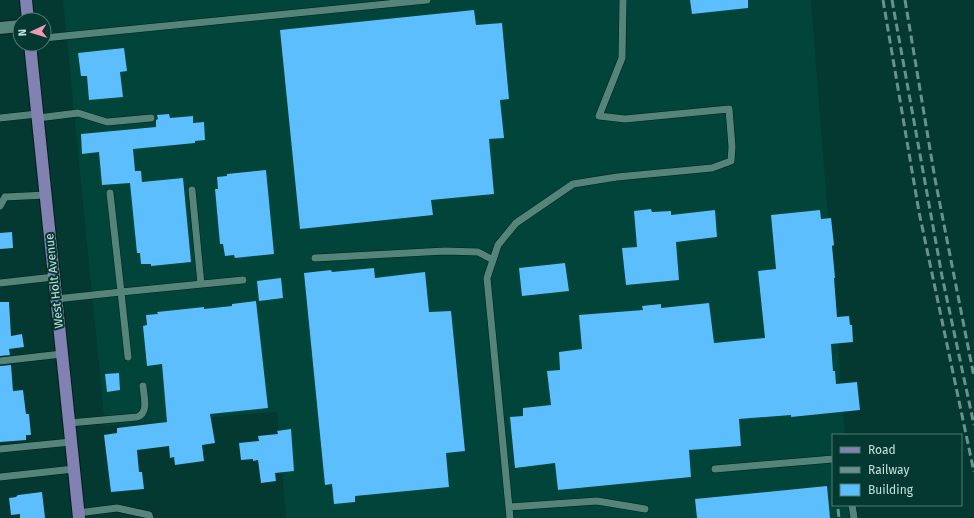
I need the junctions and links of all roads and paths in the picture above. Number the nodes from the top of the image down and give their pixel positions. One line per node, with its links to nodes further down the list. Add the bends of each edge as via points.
1 (26, 0): 4 (main road)
2 (427, 0): 7 (lane)
3 (623, 0): 18 (lane, via 622,58 599,116 625,119 729,109 731,161 712,168 573,184 516,223 498,245)
4 (27, 12)
5 (12, 27): 6 (street)
6 (0, 28)
7 (52, 37)
8 (31, 52): 9 (main road, West Holt Avenue)
9 (37, 116): 10 (lane); 11 (lane, via 78,113 107,122); 15 (main road, West Holt Avenue)
10 (0, 118)
11 (151, 118)
12 (192, 190): 22 (lane)
13 (110, 193): 23 (lane)
14 (2, 194): 15 (lane); 16 (lane)
15 (46, 194): 19 (main road, West Holt Avenue)
16 (0, 206)
17 (315, 258): 18 (lane, via 445,251 478,252)
18 (492, 260): 37 (lane, via 487,278)
19 (54, 277): 21 (lane); 24 (main road, West Holt Avenue)
20 (243, 280): 22 (lane)
21 (0, 283)
22 (201, 284): 23 (lane)
23 (121, 292): 24 (lane); 26 (lane)
24 (56, 299): 25 (main road, West Holt Avenue)
25 (62, 354): 27 (lane); 29 (main road, West Holt Avenue)
26 (128, 357)
27 (0, 360)
28 (143, 386): 29 (lane, via 145,411 142,415)
29 (69, 423): 30 (main road, West Holt Avenue)
30 (71, 442): 31 (lane); 33 (main road, West Holt Avenue)
31 (0, 449)
32 (832, 459): 34 (lane)
33 (74, 469): 35 (lane); 39 (main road, West Holt Avenue)
34 (715, 469)
35 (0, 477)
36 (852, 506): 42 (lane)
37 (509, 507): 38 (lane, via 597,501); 41 (lane)
38 (645, 508)
39 (79, 515): 40 (lane, via 117,508 149,515)
40 (150, 518)
41 (510, 518)
42 (854, 518)

